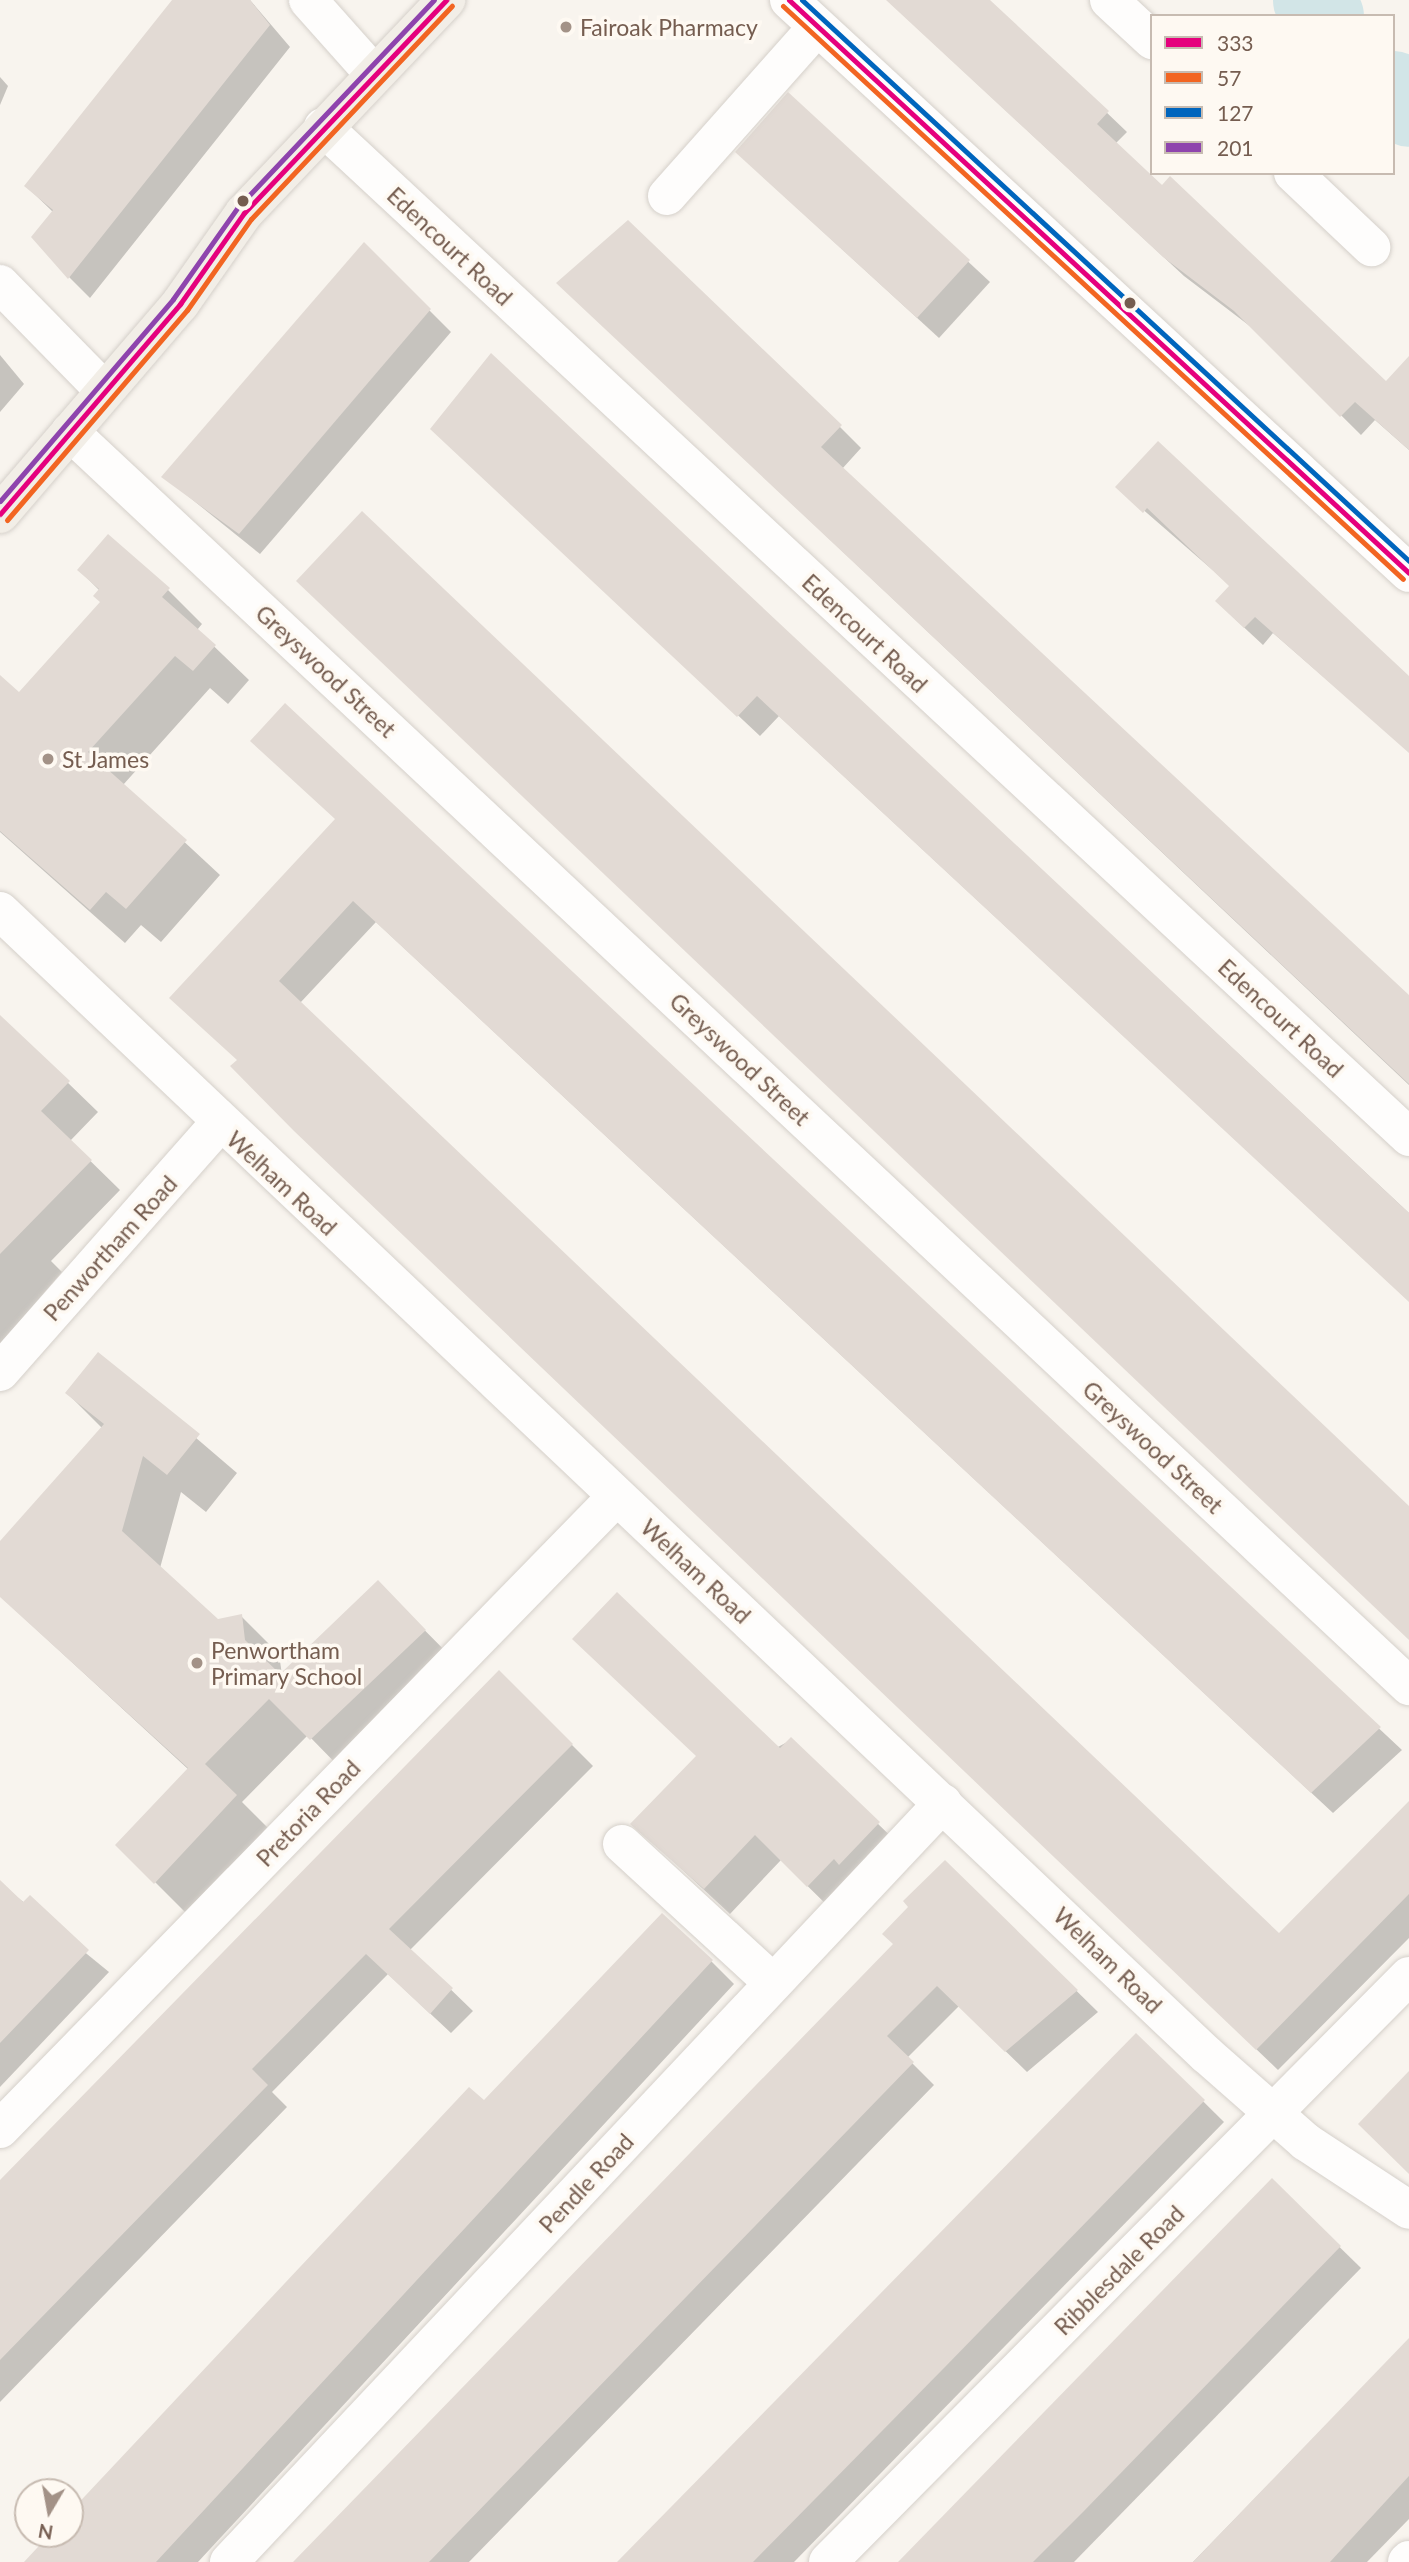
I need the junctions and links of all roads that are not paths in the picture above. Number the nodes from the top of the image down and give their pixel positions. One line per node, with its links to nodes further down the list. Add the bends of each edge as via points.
1 (308, 0): 7 (street)
2 (446, 0): 7 (main road)
3 (789, 0): 5 (street)
4 (1109, 0): 6 (street)
5 (817, 27): 10 (street); 16 (street)
6 (1150, 38)
7 (373, 72): 8 (main road)
8 (323, 127): 13 (main road); 19 (street, Edencourt Road)
9 (1295, 175): 11 (street)
10 (667, 196)
11 (1371, 247)
12 (0, 284): 13 (street)
13 (103, 388): 14 (main road)
14 (71, 432): 15 (main road); 22 (street, Greyswood Street)
15 (0, 514)
16 (1409, 573)
17 (0, 911): 18 (street, Welham Road)
18 (219, 1124): 20 (street, Penwortham Road); 21 (street, Welham Road)
19 (1409, 1137)
20 (0, 1372)
21 (616, 1497): 23 (street, Welham Road); 28 (street, Pretoria Road)
22 (1409, 1686)
23 (943, 1803): 26 (street, Pendle Road); 27 (street, Welham Road)
24 (622, 1844): 26 (street)
25 (1409, 1976): 27 (street, Ribblesdale Road)
26 (772, 1982): 30 (street, Pendle Road)
27 (1273, 2115): 29 (street, Welham Road); 31 (street, Ribblesdale Road)
28 (0, 2129)
29 (1409, 2210)
30 (229, 2562)
31 (828, 2562)

